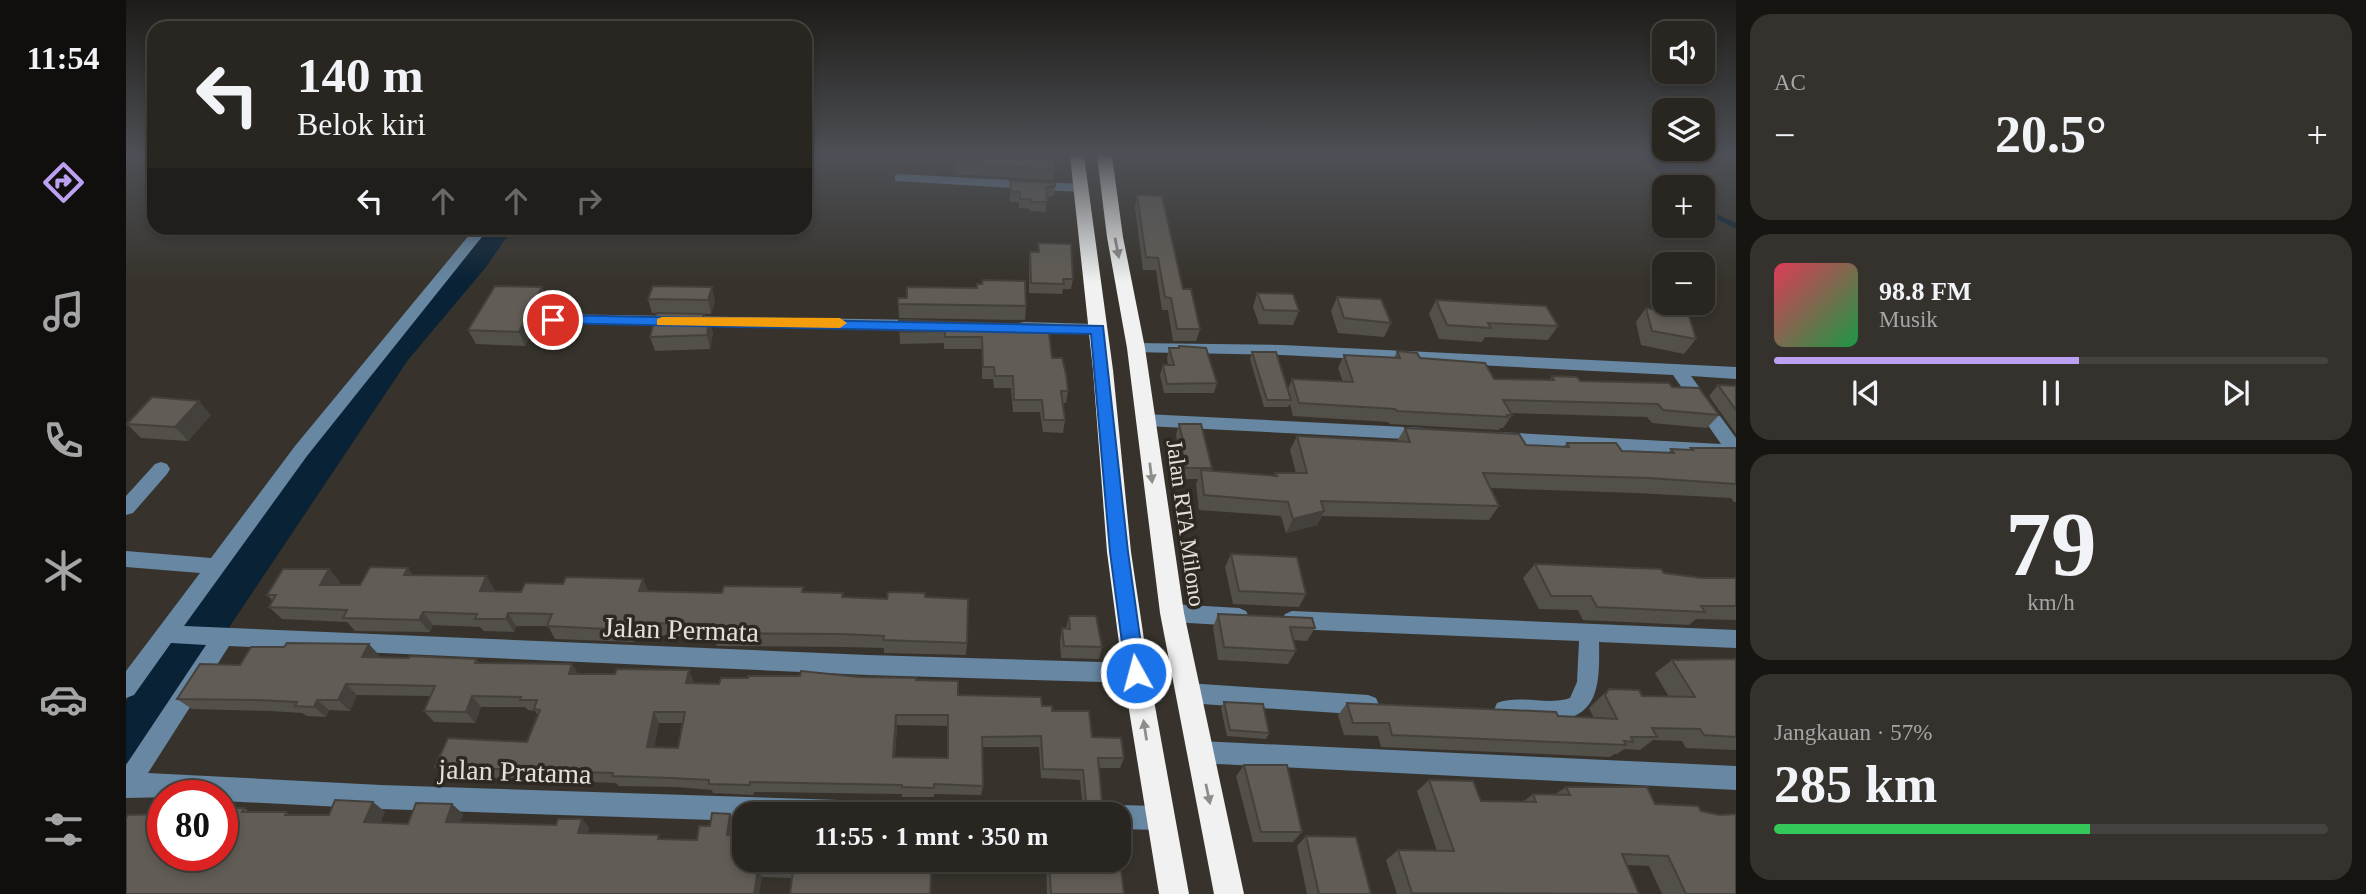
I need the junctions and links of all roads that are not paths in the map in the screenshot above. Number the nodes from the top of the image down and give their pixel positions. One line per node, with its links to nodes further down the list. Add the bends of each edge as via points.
1 (1082, 198): 7 (highway)
2 (1110, 198): 8 (highway, Jalan RTA Milono, one-way to 8)
3 (476, 235): 18 (street, via 301,451)
4 (553, 320): 5 (street)
5 (935, 325)
6 (1003, 327): 7 (street)
7 (1098, 329): 9 (highway)
8 (1137, 360): 9 (highway); 10 (street, via 1282,350); 12 (highway, Jalan RTA Milono)
9 (1103, 370): 24 (highway, via 1119,552)
10 (1678, 370): 11 (street); 14 (street, via 1736,451)
11 (1736, 373)
12 (1145, 421): 13 (street); 19 (highway, Jalan RTA Milono, one-way to 19)
13 (1438, 435)
14 (1478, 437)
15 (161, 469): 16 (street)
16 (126, 508)
17 (126, 559): 18 (street)
18 (215, 566): 21 (street)
19 (1172, 613): 20 (street); 26 (highway, Jalan RTA Milono)
20 (1589, 633): 23 (street); 28 (street, via 1590,680 1585,698 1576,708 1560,713)
21 (166, 634): 22 (street, Jalan Permata); 25 (street)
22 (218, 636): 24 (street, Jalan Permata); 31 (street)
23 (1736, 639)
24 (1136, 673): 34 (highway, one-way to 24)
25 (126, 688)
26 (1187, 693): 27 (street); 29 (highway, Jalan RTA Milono)
27 (1389, 706)
28 (1479, 710)
29 (1199, 751): 30 (street); 36 (highway, Jalan RTA Milono, one-way to 36)
30 (1736, 778)
31 (127, 785): 32 (street, jalan Pratama)
32 (732, 808)
33 (1131, 817): 34 (street)
34 (1160, 818): 35 (highway)
35 (1174, 894)
36 (1228, 894)

